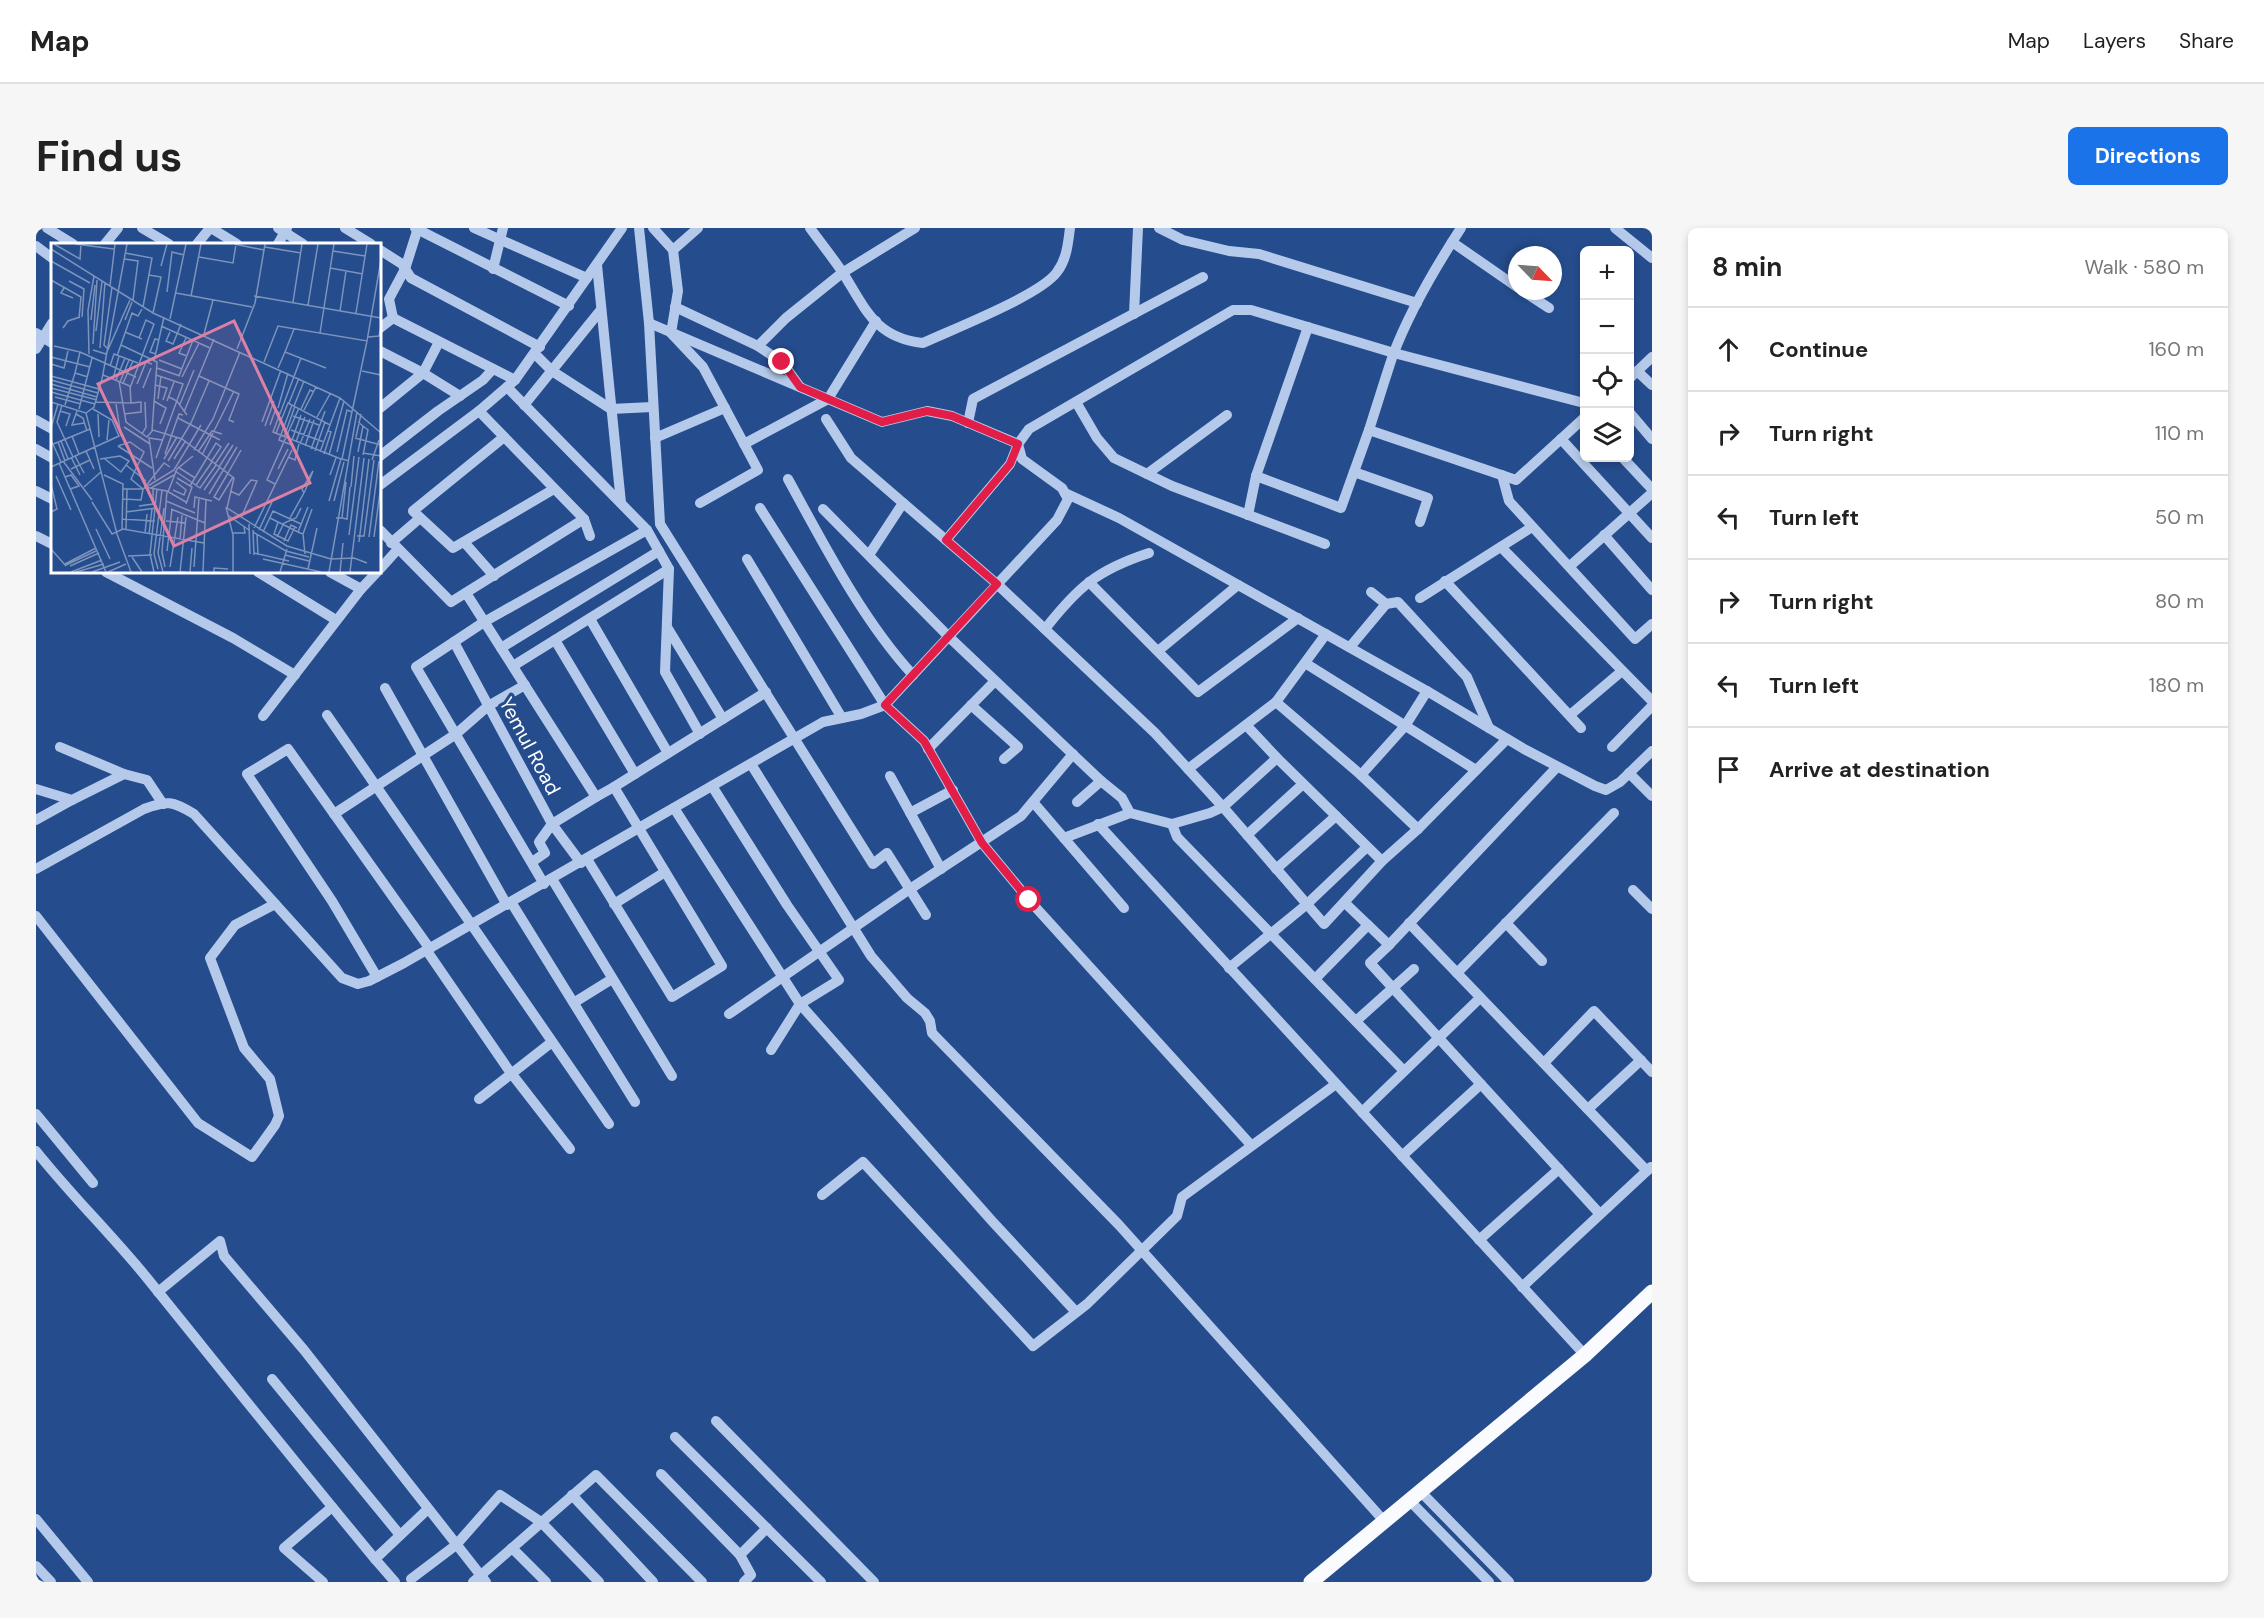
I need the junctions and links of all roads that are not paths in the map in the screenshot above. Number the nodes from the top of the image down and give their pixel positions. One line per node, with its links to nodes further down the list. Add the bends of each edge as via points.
1 (47, 228): 23 (street)
2 (118, 228): 24 (street)
3 (142, 228): 25 (street)
4 (211, 228): 26 (street); 27 (street)
5 (345, 228): 30 (street)
6 (417, 228): 37 (street); 38 (street)
7 (474, 228): 21 (street)
8 (503, 228): 21 (street)
9 (622, 228): 36 (street)
10 (639, 228): 53 (street)
11 (653, 228): 32 (street)
12 (698, 228): 32 (street)
13 (810, 228): 39 (street)
14 (915, 228): 39 (street)
15 (1070, 228): 52 (street, via 1067,252 1057,272 1037,290 923,343 905,341)
16 (1138, 228): 50 (street)
17 (1159, 228): 45 (street, via 1183,240 1259,254)
18 (1461, 228): 22 (street)
19 (1615, 228): 35 (street)
20 (284, 229): 28 (street); 29 (street)
21 (500, 239): 38 (street); 41 (street)
22 (1452, 242): 42 (street); 45 (street)
23 (71, 243)
24 (106, 243)
25 (167, 243)
26 (198, 243)
27 (235, 243)
28 (278, 243)
29 (302, 243)
30 (369, 243)
31 (36, 246): 34 (street)
32 (674, 250): 47 (street, via 678,291)
33 (381, 251): 37 (street)
34 (51, 257)
35 (1652, 258)
36 (597, 264): 41 (street); 49 (street)
37 (405, 269): 43 (street); 61 (street, via 411,278)
38 (493, 269): 46 (street)
39 (842, 273): 52 (street, via 865,311); 59 (street)
40 (1203, 277): 50 (street)
41 (587, 278): 46 (street)
42 (1508, 281)
43 (384, 296): 51 (street)
44 (1537, 300): 48 (street)
45 (1417, 303): 63 (street)
46 (569, 306): 61 (street)
47 (675, 307): 56 (street); 59 (street)
48 (1549, 308)
49 (600, 311): 66 (street); 81 (street)
50 (1134, 314): 88 (street, via 973,399)
51 (393, 318): 54 (street); 58 (street)
52 (876, 321): 74 (street)
53 (649, 323): 56 (street); 79 (street)
54 (381, 327)
55 (1308, 327): 63 (street); 75 (street, via 1251,309 1233,310); 104 (street)
56 (671, 333): 72 (street); 80 (street, via 703,367)
57 (44, 338): 60 (street)
58 (439, 342): 65 (street); 67 (street)
59 (758, 346): 72 (street, via 782,362)
60 (36, 349)
61 (537, 351): 66 (street); 70 (street)
62 (381, 352): 67 (street)
63 (1394, 353): 76 (street); 90 (street)
64 (1652, 357): 68 (street)
65 (493, 369): 70 (street); 73 (street)
66 (552, 370): 77 (street); 81 (street)
67 (423, 373): 73 (street); 78 (street)
68 (1634, 374)
69 (1634, 376): 71 (street)
70 (511, 384): 77 (street); 82 (street)
71 (1652, 385)
72 (800, 387): 74 (street)
73 (460, 396): 98 (street)
74 (828, 399): 88 (street, via 882,422 927,411); 95 (street)
75 (1076, 402): 96 (street, via 1029,429); 102 (street, via 1114,458)
76 (1580, 403)
77 (524, 405): 112 (street)
78 (381, 407)
79 (652, 407): 81 (street); 92 (street)
80 (725, 408): 92 (street); 95 (street)
81 (611, 409): 112 (street)
82 (479, 411): 91 (street); 106 (street)
83 (1227, 415): 102 (street)
84 (826, 419): 114 (street, via 851,458)
85 (1634, 419): 93 (street)
86 (36, 420): 89 (street)
87 (1580, 422): 94 (street)
88 (968, 423): 96 (street)
89 (51, 428)
90 (1369, 430): 101 (street); 103 (street)
91 (504, 437): 107 (street); 119 (street, via 413,511)
92 (655, 438): 180 (street, via 660,524)
93 (1652, 439)
94 (1561, 440): 103 (street, via 1516,480); 117 (street)
95 (744, 444): 113 (street, via 758,470)
96 (1018, 444): 110 (street, via 1022,459); 129 (street, via 1010,464)
97 (36, 449): 99 (street)
98 (381, 455)
99 (51, 457)
100 (1627, 462): 109 (street)
101 (1354, 472): 104 (street, via 1341,508); 121 (street, via 1428,498)
102 (1147, 474): 118 (street)
103 (1502, 475): 122 (street, via 1509,501)
104 (1256, 476): 118 (street)
105 (788, 479): 175 (street, via 892,653)
106 (381, 484)
107 (554, 489): 120 (street); 130 (street)
108 (36, 491): 111 (street)
109 (1652, 491): 117 (street)
110 (1065, 493): 149 (street, via 1068,499 1057,520); 150 (street, via 1119,518)
111 (51, 498)
112 (621, 502): 123 (street)
113 (700, 503)
114 (903, 503): 129 (street); 137 (street)
115 (760, 508): 183 (street)
116 (823, 508): 137 (street)
117 (1629, 513): 125 (street); 128 (street)
118 (1248, 515): 132 (street)
119 (420, 518): 130 (street, via 453,548); 133 (street)
120 (584, 519): 127 (street); 146 (street)
121 (1420, 522)
122 (1532, 527): 134 (street); 140 (street)
123 (647, 530): 135 (street); 160 (street)
124 (381, 531): 133 (street)
125 (1604, 535): 140 (street); 152 (street)
126 (36, 536): 131 (street)
127 (590, 536)
128 (1652, 538)
129 (946, 540): 149 (street)
130 (464, 542): 146 (street)
131 (50, 543)
132 (1325, 544)
133 (394, 546): 139 (street); 154 (street, via 451,602)
134 (1501, 548): 147 (street); 173 (street)
135 (659, 551): 141 (street); 169 (street)
136 (1149, 553): 148 (street, via 1123,561)
137 (869, 555): 165 (street)
138 (747, 559): 190 (street)
139 (381, 566)
140 (1570, 566): 161 (street, via 1635,639)
141 (669, 570): 158 (street); 162 (street)
142 (110, 573): 174 (street)
143 (260, 573): 159 (street)
144 (332, 573): 151 (street)
145 (375, 573): 151 (street)
146 (494, 576): 154 (street)
147 (1445, 581): 155 (street); 188 (street)
148 (1089, 582): 163 (street); 170 (street)
149 (997, 584): 163 (street); 165 (street)
150 (1238, 585): 157 (street); 170 (street)
151 (361, 589): 159 (street)
152 (1652, 590)
153 (1371, 592): 156 (street)
154 (466, 593): 160 (street)
155 (1420, 598)
156 (1386, 603): 168 (street); 194 (street, via 1398,602 1467,677)
157 (1298, 618): 164 (street); 170 (street, via 1198,692)
158 (590, 619): 166 (street); 204 (street)
159 (336, 620): 174 (street)
160 (484, 622): 167 (street); 169 (street)
161 (1652, 624)
162 (667, 627): 191 (street); 197 (street, via 665,672)
163 (1045, 629): 211 (street)
164 (1326, 634): 168 (street); 171 (street)
165 (948, 636): 175 (street); 176 (street)
166 (555, 640): 172 (street); 215 (street)
167 (454, 642): 185 (street, Yemul Road); 196 (street, via 416,667)
168 (1350, 647): 179 (street)
169 (501, 648): 172 (street)
170 (1158, 651)
171 (1305, 663): 182 (street); 193 (street)
172 (513, 666): 177 (street)
173 (1622, 671): 181 (street); 188 (street)
174 (295, 675): 189 (street)
175 (913, 675): 183 (street)
176 (995, 681): 184 (street); 205 (street)
177 (525, 685): 185 (street); 226 (street)
178 (385, 688): 206 (street)
179 (1427, 691): 193 (street); 194 (street)
180 (766, 692): 191 (street); 198 (street)
181 (1652, 701)
182 (1276, 702): 192 (street); 216 (street)
183 (885, 705): 190 (street); 202 (street)
184 (971, 705): 202 (street); 208 (street, via 1018,747)
185 (488, 706): 196 (street); 239 (street, Yemul Road)
186 (1652, 706): 201 (street)
187 (327, 715): 220 (street)
188 (1570, 715): 195 (street)
189 (263, 716)
190 (842, 718): 198 (street, via 823,722)
191 (723, 719): 197 (street)
192 (1247, 726): 207 (street); 211 (street)
193 (1405, 726): 212 (street); 216 (street)
194 (1490, 728): 199 (street)
195 (1581, 728)
196 (456, 734): 206 (street); 250 (street)
197 (700, 734): 204 (street)
198 (796, 738): 209 (street); 256 (street, via 873,864 887,853)
199 (1507, 739): 210 (street); 212 (street)
200 (60, 747): 214 (street)
201 (1612, 747)
202 (928, 749): 224 (street)
203 (1652, 752): 213 (street)
204 (668, 753): 215 (street)
205 (1073, 754): 218 (street); 229 (street)
206 (423, 755): 220 (street); 260 (street)
207 (1276, 758): 219 (street); 231 (street)
208 (1004, 759)
209 (751, 764): 221 (street); 271 (street)
210 (1557, 767): 213 (street, via 1606,790); 267 (street)
211 (1188, 769): 231 (street)
212 (1476, 770): 243 (street)
213 (1629, 773): 225 (street)
214 (124, 774): 227 (street); 230 (street, via 147,780)
215 (635, 774): 222 (street)
216 (1360, 775): 243 (street)
217 (890, 776): 233 (street)
218 (1101, 781): 228 (street); 234 (street, via 1122,798)
219 (1303, 784): 237 (street); 244 (street)
220 (376, 786): 236 (street); 269 (street)
221 (712, 786): 232 (street); 275 (street)
222 (614, 787): 226 (street); 242 (street)
223 (36, 789): 227 (street)
224 (953, 790): 233 (street); 246 (street)
225 (1652, 796)
226 (596, 797): 239 (street)
227 (72, 800): 238 (street)
228 (1077, 801)
229 (1033, 802): 245 (street); 246 (street, via 1021,816)
230 (163, 804): 251 (street, via 144,809); 259 (street, via 176,803 194,814)
231 (1223, 807): 241 (street); 244 (street)
232 (674, 808): 242 (street); 281 (street)
233 (910, 813): 252 (street)
234 (1130, 813): 240 (street); 241 (street)
235 (1614, 813): 268 (street)
236 (334, 814): 274 (street); 280 (street, via 288,749 247,774 332,901)
237 (1336, 816): 247 (street); 253 (street)
238 (36, 820)
239 (552, 824): 248 (street, Yemul Road); 250 (street, via 539,842 545,853)
240 (1098, 824): 245 (street); 277 (street)
241 (1172, 824): 272 (street, via 1177,837)
242 (639, 829): 248 (street); 254 (street)
243 (1418, 829): 249 (street)
244 (1247, 835): 253 (street)
245 (1064, 838): 263 (street)
246 (982, 843): 252 (street); 307 (street)
247 (1367, 847): 249 (street); 262 (street)
248 (584, 861): 255 (street); 261 (street, Yemul Road)
249 (1382, 861): 258 (street)
250 (532, 862): 255 (street)
251 (36, 869)
252 (941, 869): 256 (street)
253 (1276, 869): 262 (street)
254 (665, 872): 261 (street); 261 (street, Yemul Road, via 722,966 672,998)
255 (548, 881): 260 (street); 282 (street)
256 (910, 889): 265 (street); 271 (street)
257 (1633, 890): 264 (street)
258 (1345, 903): 262 (street, via 1324,924); 270 (street)
259 (275, 904): 266 (street, via 236,925 210,958 244,1048 270,1080 279,1116 252,1157 198,1123); 280 (street, via 342,978 358,984)
260 (509, 904): 269 (street); 286 (street)
261 (614, 904)
262 (1306, 905): 272 (street)
263 (1124, 908)
264 (1652, 909)
265 (926, 915)
266 (36, 916)
267 (1409, 923): 273 (street); 279 (street)
268 (1506, 923): 276 (street); 279 (street)
269 (471, 925): 274 (street); 291 (street)
270 (1368, 925): 273 (street); 283 (street)
271 (853, 928): 275 (street); 317 (street, via 871,956 925,1013 932,1033)
272 (1270, 933): 277 (street); 283 (street)
273 (1389, 945): 284 (street, via 1370,963)
274 (429, 950): 280 (street); 297 (street)
275 (820, 952): 281 (street); 287 (street, via 839,980)
276 (1542, 961)
277 (1229, 968): 299 (street)
278 (1414, 969): 284 (street)
279 (1457, 973): 285 (street)
280 (377, 977)
281 (783, 977): 287 (street); 288 (street)
282 (612, 979): 286 (street); 298 (street)
283 (1316, 979): 289 (street)
284 (1394, 988): 289 (street); 290 (street)
285 (1480, 998): 290 (street); 294 (street)
286 (575, 1002): 302 (street)
287 (800, 1004): 292 (street); 321 (street)
288 (729, 1014)
289 (1356, 1021): 295 (street)
290 (1439, 1038): 295 (street); 300 (street)
291 (552, 1042): 297 (street); 306 (street)
292 (771, 1050)
293 (1641, 1060): 294 (street, via 1594,1011); 296 (street); 303 (street)
294 (1544, 1063): 303 (street)
295 (1404, 1071): 304 (street)
296 (1652, 1072)
297 (512, 1074): 301 (street); 308 (street)
298 (672, 1076)
299 (1336, 1084): 304 (street); 307 (street)
300 (1481, 1084): 310 (street); 312 (street)
301 (478, 1099)
302 (636, 1102)
303 (1588, 1109): 311 (street)
304 (1362, 1112): 310 (street)
305 (36, 1114): 313 (street)
306 (609, 1124)
307 (1251, 1145): 317 (street, via 1182,1197 1177,1216)
308 (570, 1149)
309 (36, 1151): 319 (street)
310 (1402, 1156): 316 (street)
311 (1650, 1168): 315 (street)
312 (1558, 1169): 315 (street); 316 (street)
313 (93, 1183)
314 (822, 1195): 321 (street, via 864,1162 1033,1346)
315 (1599, 1214): 318 (street)
316 (1479, 1240): 318 (street)
317 (1142, 1250): 321 (street); 333 (street)
318 (1522, 1287): 322 (street)
319 (158, 1292): 329 (street); 330 (street, via 220,1241 224,1256 304,1350)
320 (1652, 1292): 322 (main road)
321 (1076, 1312)
322 (1585, 1355): 328 (main road)
323 (272, 1379): 335 (street)
324 (716, 1421): 353 (street)
325 (675, 1437): 334 (street)
326 (661, 1474): 338 (street)
327 (572, 1495): 332 (street); 349 (street); 350 (street, via 597,1475)
328 (1416, 1497): 333 (main road); 355 (street); 356 (street)
329 (332, 1507): 339 (street); 347 (street, via 284,1548)
330 (428, 1509): 335 (street); 336 (street)
331 (36, 1519): 346 (street)
332 (541, 1522): 336 (street, via 500,1496); 337 (street); 344 (street)
333 (1385, 1522): 354 (main road)
334 (768, 1528): 338 (street); 352 (street)
335 (400, 1535): 339 (street)
336 (456, 1545): 342 (street); 343 (street)
337 (512, 1548): 343 (street); 348 (street)
338 (740, 1555): 351 (street, via 751,1575)
339 (375, 1559): 341 (street)
340 (36, 1566): 345 (street)
341 (387, 1579)
342 (411, 1579)
343 (480, 1580)
344 (597, 1581)
345 (51, 1582)
346 (88, 1582)
347 (323, 1582)
348 (546, 1582)
349 (653, 1582)
350 (702, 1582)
351 (744, 1582)
352 (822, 1582)
353 (874, 1582)
354 (1311, 1582)
355 (1489, 1582)
356 (1509, 1582)

